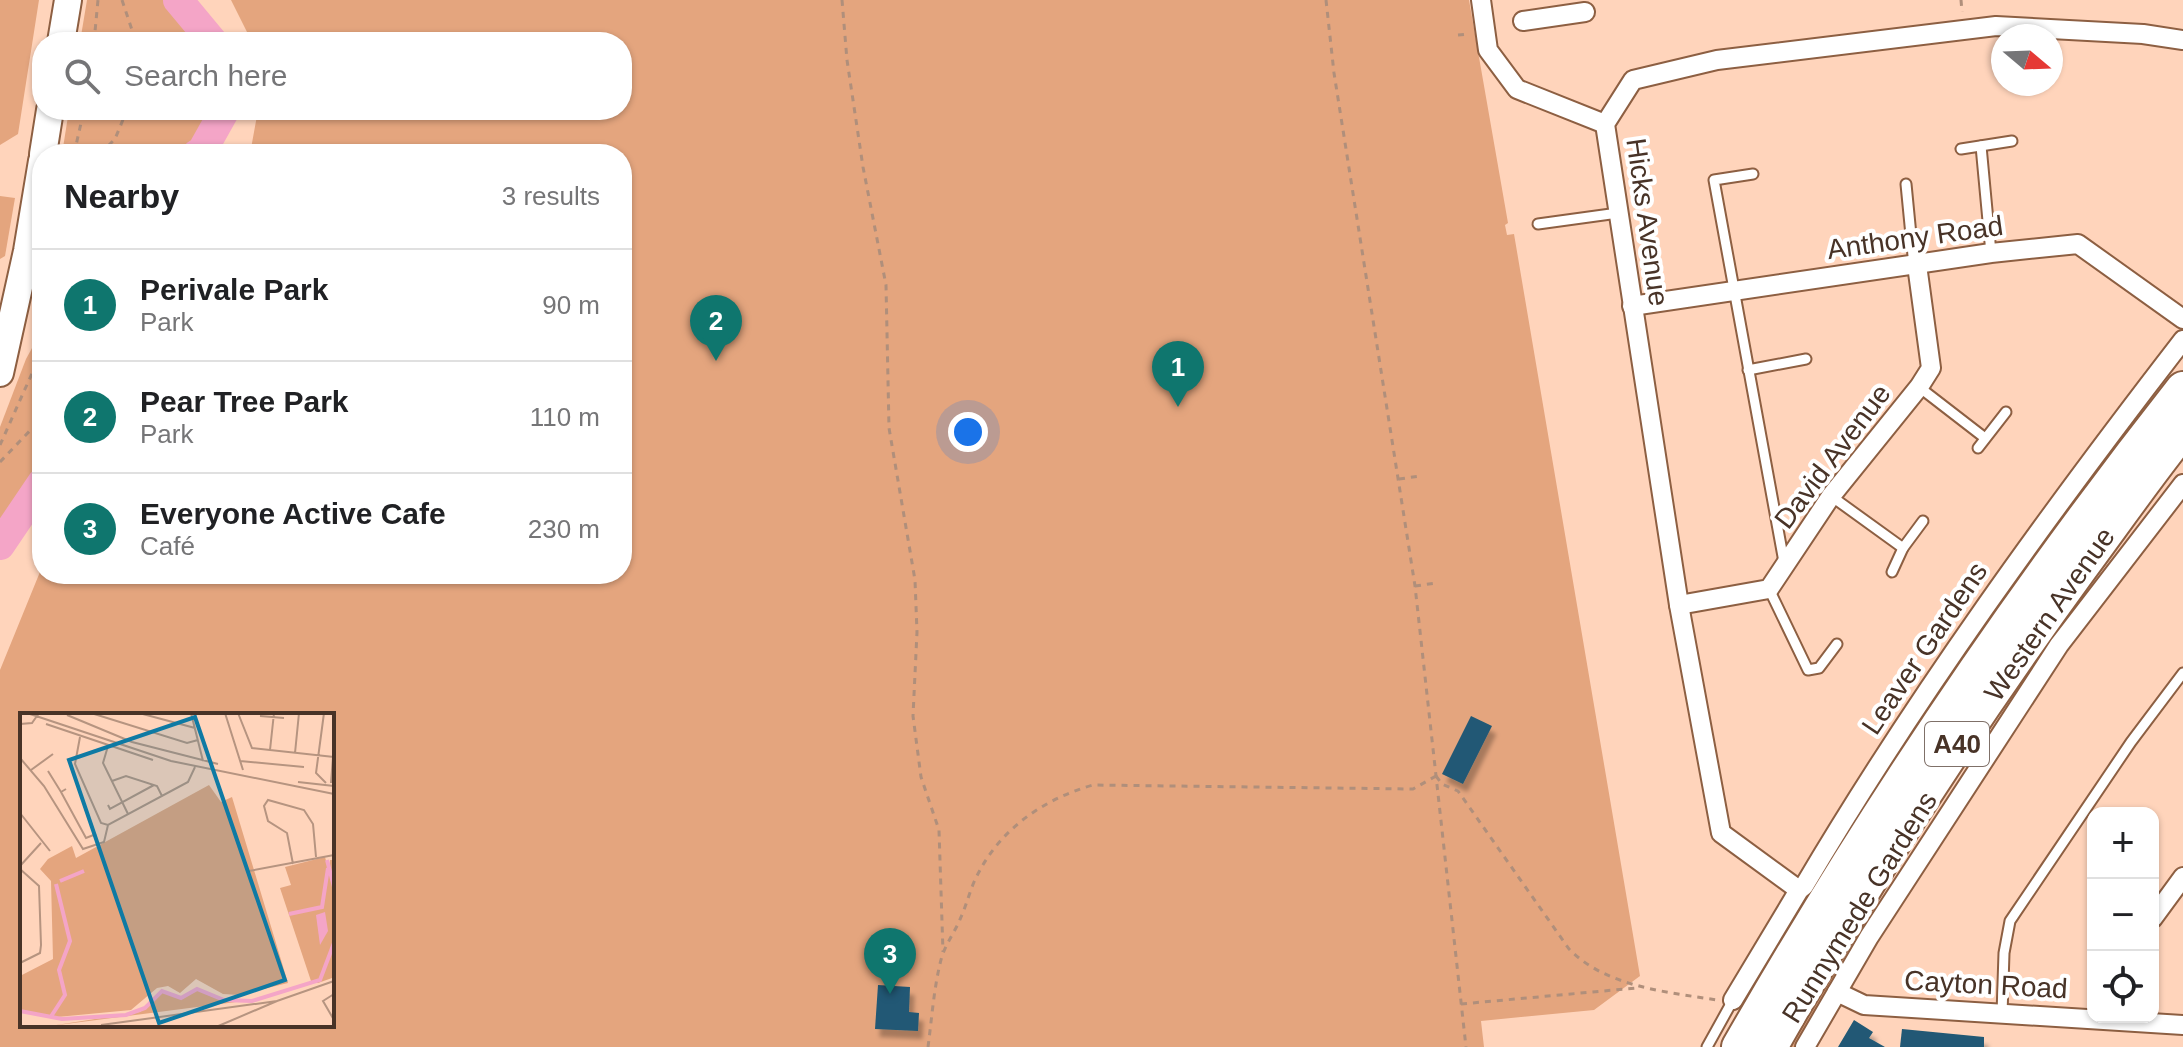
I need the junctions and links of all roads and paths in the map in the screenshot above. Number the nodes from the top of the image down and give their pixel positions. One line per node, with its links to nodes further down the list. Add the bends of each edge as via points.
1 (68, 0): 10 (main road)
2 (98, 0): 11 (path)
3 (122, 0): 12 (path)
4 (842, 0): 68 (path, via 861,152 886,285 889,428 915,580 913,716 921,777 939,830)
5 (1326, 0): 50 (path)
6 (1481, 0): 17 (street, via 1488,50 1517,89)
7 (1564, 7): 8 (street); 9 (street)
8 (1585, 12)
9 (1523, 21)
10 (63, 32)
11 (95, 32)
12 (133, 32)
13 (2183, 40): 17 (street, Hicks Avenue, via 1996,26 1717,60 1633,80)
14 (48, 120): 19 (main road)
15 (82, 120): 20 (path)
16 (123, 120): 21 (path)
17 (1605, 124): 26 (street, Hicks Avenue)
18 (2012, 141): 22 (lane)
19 (45, 144)
20 (76, 144)
21 (110, 144)
22 (1981, 146): 23 (lane); 29 (lane)
23 (1961, 149)
24 (1753, 174): 31 (lane, via 1714,180)
25 (1906, 184): 30 (lane)
26 (1618, 213): 28 (lane); 32 (street, Hicks Avenue)
27 (32, 221): 38 (main road)
28 (1538, 224)
29 (1991, 253): 30 (street, Anthony Road); 33 (street, Anthony Road, via 2078,244)
30 (1916, 265): 31 (street, Anthony Road); 40 (street, David Avenue, via 1931,368)
31 (1732, 290): 32 (street, Anthony Road); 37 (lane)
32 (1632, 306): 61 (street, Hicks Avenue)
33 (2183, 319)
34 (2183, 340): 66 (street, Leaver Gardens, via 2019,557 1918,705 1818,860 1804,886)
35 (1806, 359): 37 (lane)
36 (2183, 367): 51 (highway, A40, via 2146,416)
37 (1748, 370): 56 (lane)
38 (0, 373)
39 (32, 373): 46 (path)
40 (1919, 387): 44 (lane); 53 (street, David Avenue)
41 (2183, 389): 51 (highway, A40)
42 (2006, 412): 44 (lane)
43 (32, 428): 48 (path)
44 (1985, 438): 47 (lane)
45 (2177, 440): 81 (highway, Western Avenue / A40, via 2029,638 1939,771)
46 (0, 445)
47 (1978, 448)
48 (0, 462)
49 (1420, 476): 50 (path)
50 (1399, 479): 59 (path)
51 (2113, 479): 66 (highway, Western Avenue / A40, via 1915,760)
52 (2183, 484): 70 (street, Runnymede Gardens, via 2059,645)
53 (1831, 496): 55 (lane); 56 (street, David Avenue)
54 (1923, 521): 55 (lane)
55 (1903, 548): 57 (lane)
56 (1785, 568): 60 (street, David Avenue)
57 (1892, 572)
58 (1436, 583): 59 (path)
59 (1415, 586): 64 (path)
60 (1769, 589): 61 (street); 62 (lane, via 1808,670 1819,668)
61 (1679, 605): 66 (street, Hicks Avenue, via 1721,833)
62 (1837, 644)
63 (2183, 673): 73 (lane, via 2010,921)
64 (1436, 776): 68 (path, via 1413,789 1093,785 1066,793 1039,806 994,846); 69 (path, via 1458,791 1581,962); 72 (path)
65 (2183, 877): 67 (street)
66 (1806, 904): 71 (street, Leaver Gardens); 80 (highway, Western Avenue / A40)
67 (2159, 910)
68 (943, 952): 77 (path)
69 (1640, 987): 71 (path); 72 (path)
70 (1837, 992): 73 (street, Cayton Road, via 1864,1005); 82 (street, Runnymede Gardens)
71 (1726, 1001): 79 (lane)
72 (1461, 1004): 78 (path)
73 (2002, 1014): 74 (street, Cayton Road)
74 (2087, 1017)
75 (2159, 1023): 76 (street, Cayton Road)
76 (2183, 1025)
77 (928, 1047)
78 (1466, 1047)
79 (1707, 1047)
80 (1739, 1047)
81 (1770, 1047)
82 (1805, 1047)

